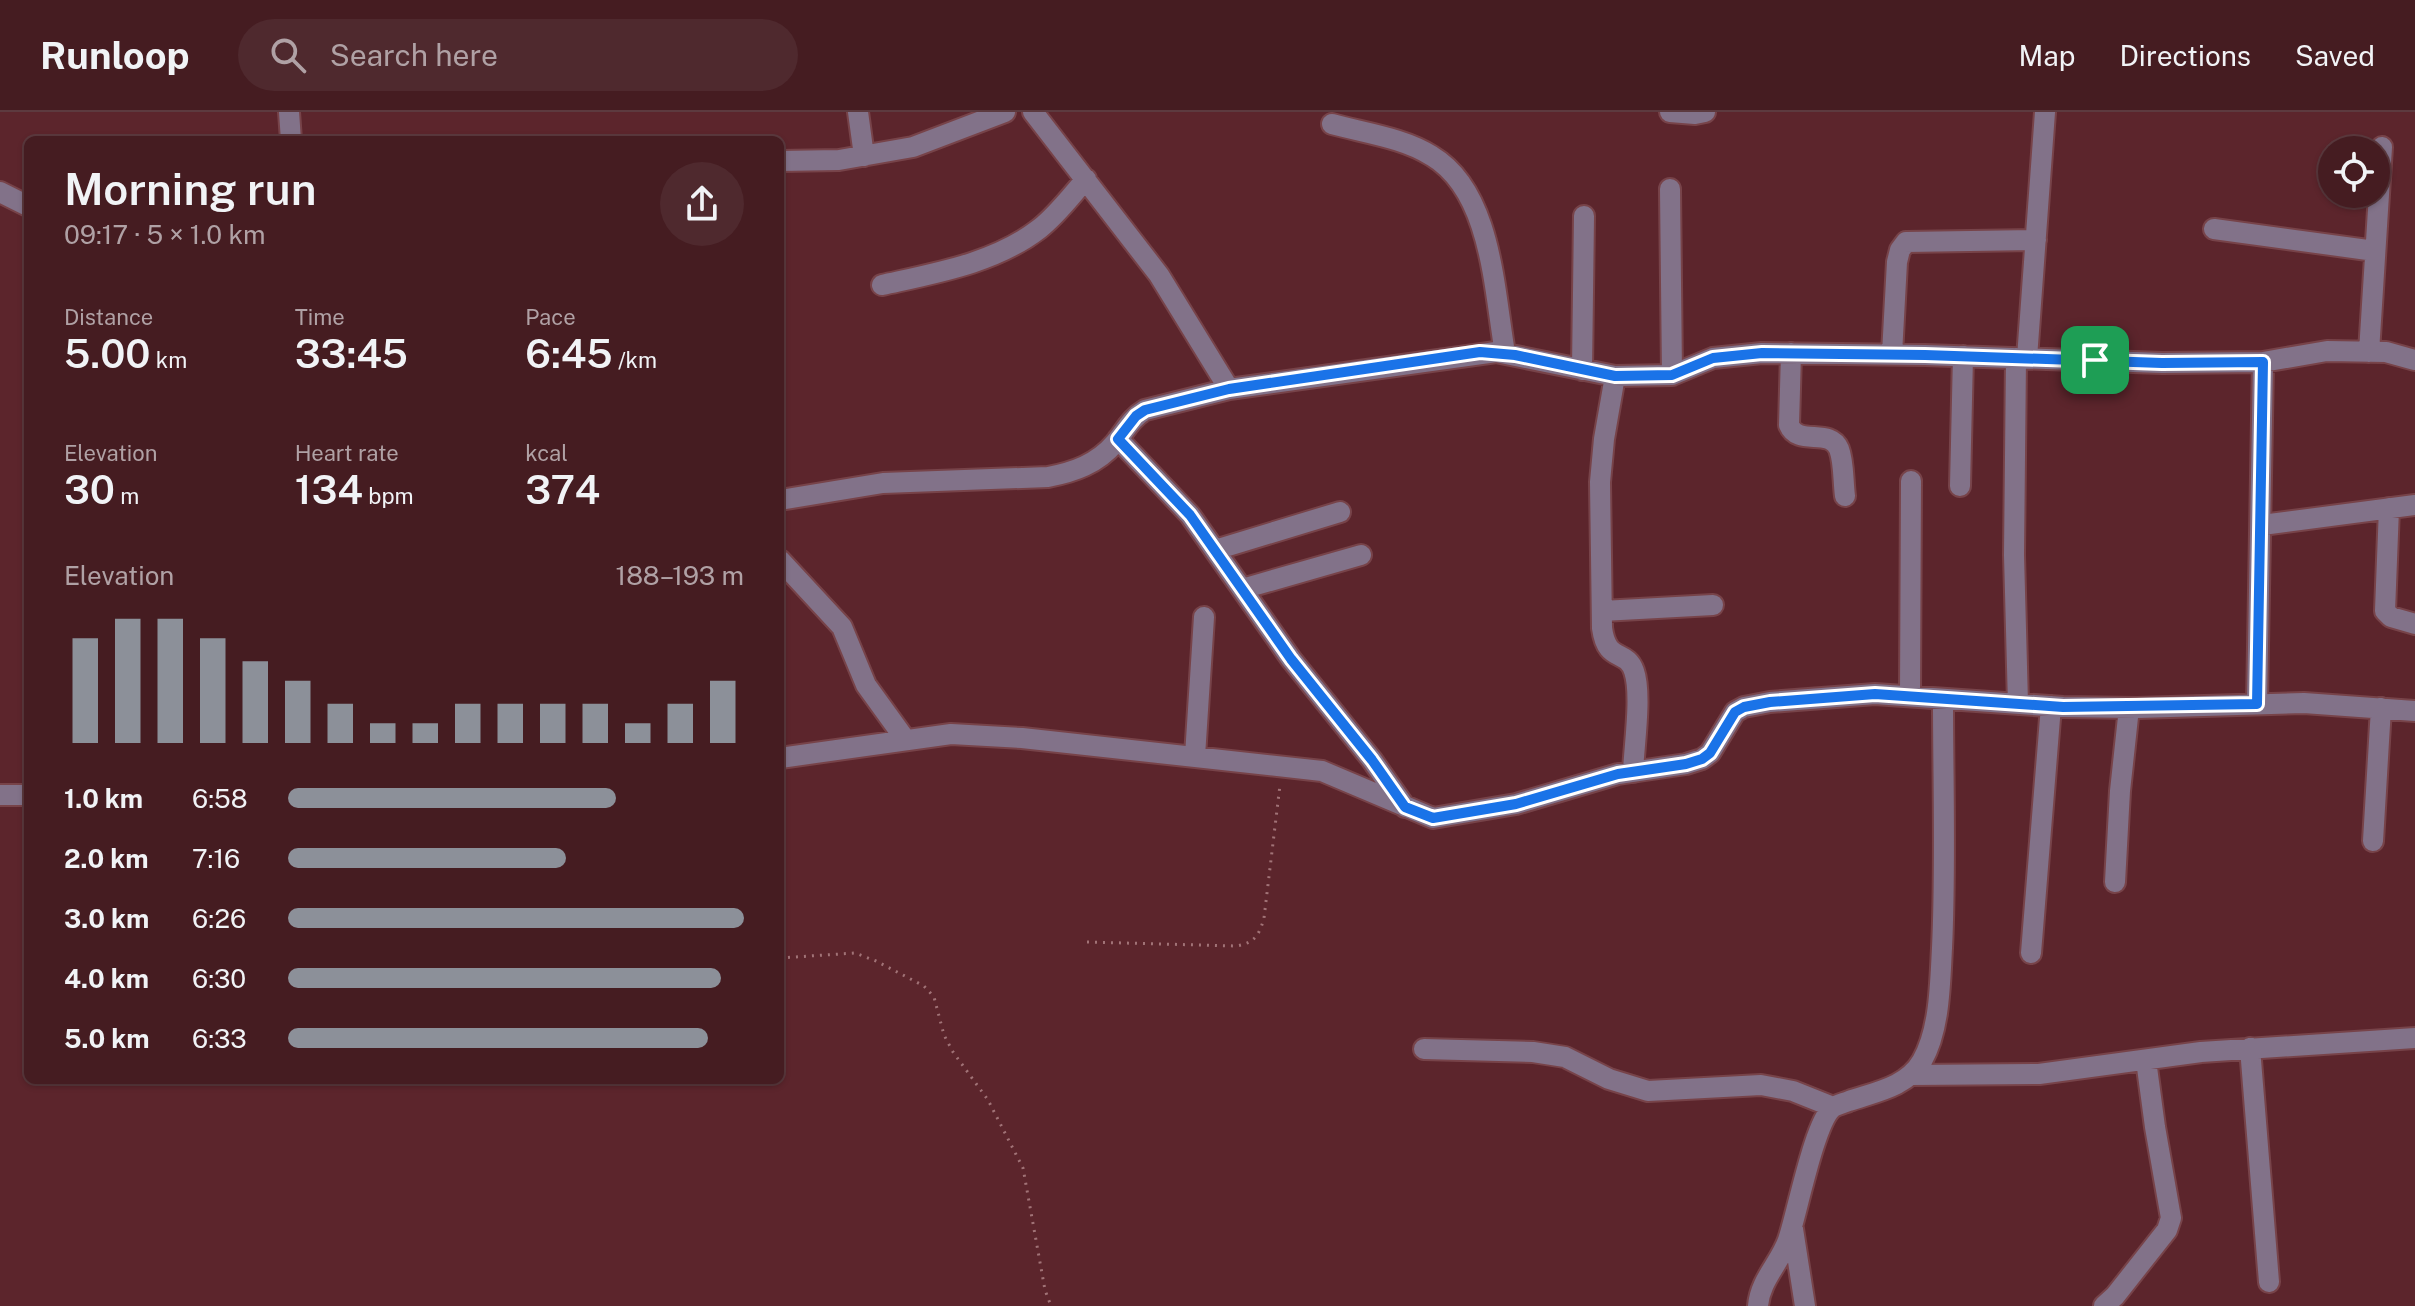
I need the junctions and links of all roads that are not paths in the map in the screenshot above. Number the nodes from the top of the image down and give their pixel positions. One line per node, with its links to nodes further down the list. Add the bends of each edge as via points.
1 (289, 112): 9 (street)
2 (858, 112): 10 (street)
3 (1005, 112): 10 (street, via 913,147)
4 (1033, 112): 12 (street)
5 (1670, 112): 6 (street)
6 (1705, 112)
7 (2045, 112): 19 (street)
8 (1332, 124): 23 (street, via 1416,147 1457,178 1478,212)
9 (291, 136)
10 (864, 156): 11 (street)
11 (784, 161)
12 (1086, 179): 21 (street, via 1052,217 1020,241 955,269); 33 (street, via 1159,275)
13 (1670, 189): 31 (street)
14 (0, 192): 15 (street)
15 (24, 204)
16 (2378, 208): 20 (street)
17 (1584, 216): 30 (street)
18 (2214, 229): 20 (street)
19 (2036, 240): 25 (street, via 1906,242 1897,262); 27 (street)
20 (2375, 251): 22 (street)
21 (882, 285)
22 (2369, 352): 28 (street); 29 (street, via 2327,351)
23 (1505, 353): 30 (street); 33 (street, via 1480,352)
24 (1791, 353): 25 (street); 31 (street, via 1713,358); 37 (street, via 1789,425 1799,436 1835,441)
25 (1892, 354): 26 (street)
26 (1963, 356): 27 (street); 36 (street)
27 (2022, 358): 29 (street); 53 (street, via 2014,555)
28 (2415, 360)
29 (2263, 362): 42 (street)
30 (1582, 370): 32 (street)
31 (1672, 375): 32 (street)
32 (1615, 376): 48 (street, via 1600,482)
33 (1229, 389): 34 (street, via 1145,410)
34 (1118, 439): 38 (street, via 1097,460 1048,477 883,483); 43 (street, via 1190,515)
35 (1911, 481): 51 (street)
36 (1960, 486)
37 (1845, 496)
38 (784, 499)
39 (2415, 505): 40 (street)
40 (2389, 508): 42 (street); 50 (street, via 2385,611)
41 (1340, 512): 43 (street)
42 (2262, 525): 54 (street)
43 (1215, 550): 46 (street)
44 (1361, 555): 46 (street)
45 (784, 564): 59 (street, via 842,627 866,685)
46 (1242, 589): 65 (street)
47 (1713, 605): 48 (street)
48 (1602, 611): 62 (street, via 1604,642 1633,667 1637,683)
49 (1204, 617): 60 (street)
50 (2415, 624)
51 (1910, 696): 52 (street); 62 (street, via 1875,694 1744,707 1702,759)
52 (1943, 699): 53 (street); 73 (street, via 1941,975 1932,1032)
53 (2018, 704): 55 (street)
54 (2257, 704): 56 (street); 57 (street)
55 (2051, 706): 56 (street); 68 (street)
56 (2129, 708): 67 (street)
57 (2381, 708): 58 (street); 66 (street)
58 (2415, 711)
59 (905, 739): 60 (street, via 984,734); 61 (street)
60 (1195, 756): 65 (street, via 1336,775)
61 (784, 757)
62 (1633, 772): 65 (street, via 1516,804 1447,816 1433,818)
63 (0, 795): 64 (street)
64 (24, 795)
65 (1405, 807)
66 (2373, 841)
67 (2115, 882)
68 (2031, 953)
69 (2415, 1038): 70 (street)
70 (2250, 1048): 72 (street); 76 (street)
71 (1424, 1049): 74 (street, via 1533,1052 1565,1057 1648,1091 1761,1085)
72 (2146, 1060): 73 (street, via 2039,1074); 79 (street, via 2171,1218 2167,1230)
73 (1911, 1075): 74 (street)
74 (1833, 1107): 75 (street, via 1810,1160)
75 (1792, 1225): 77 (street); 78 (street)
76 (2269, 1282)
77 (1758, 1306)
78 (1805, 1306)
79 (2104, 1306)

